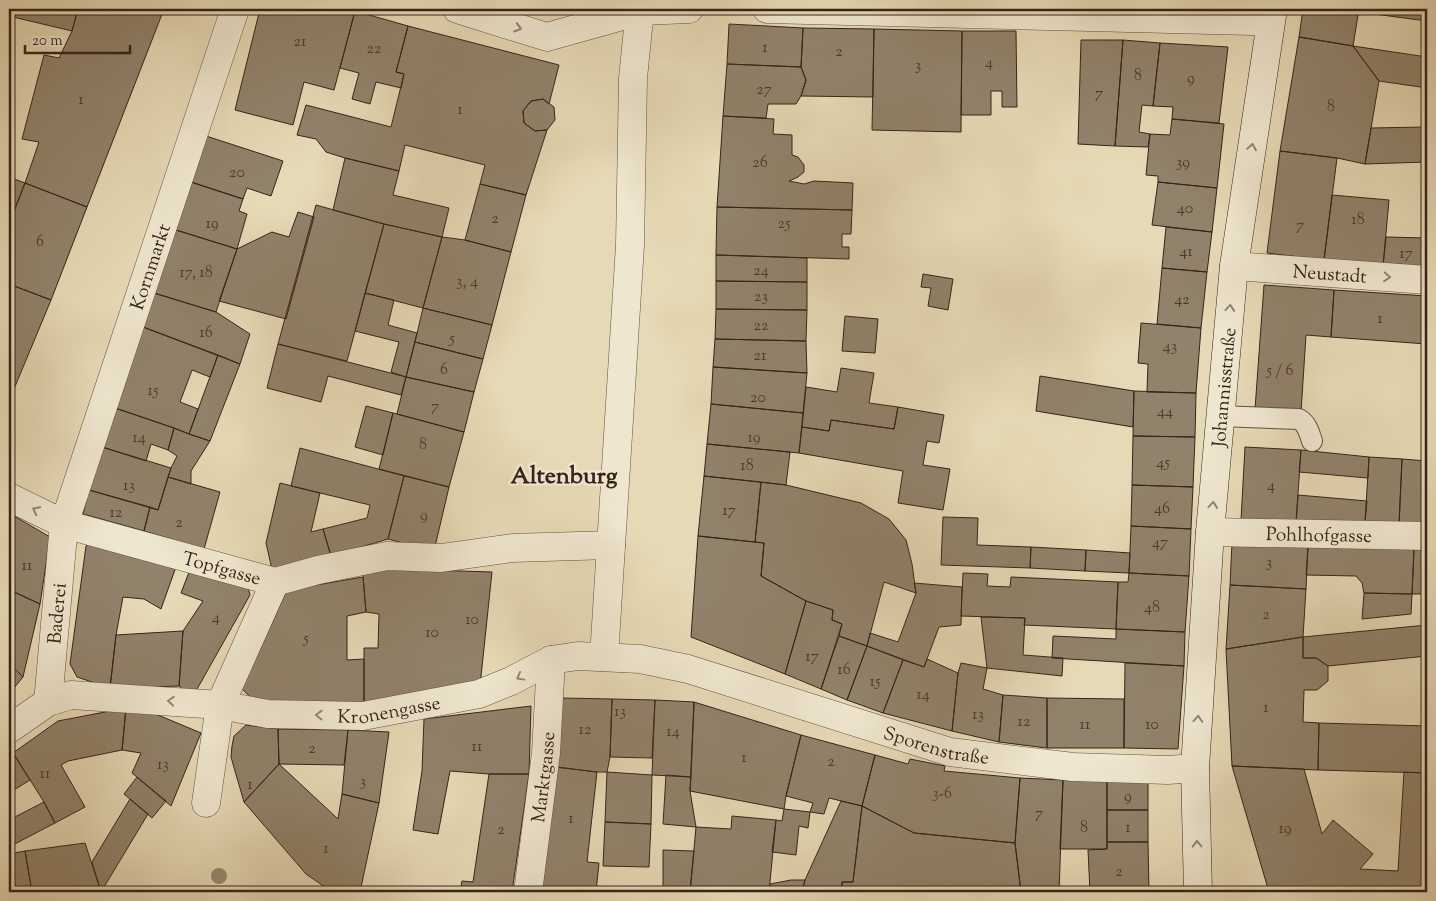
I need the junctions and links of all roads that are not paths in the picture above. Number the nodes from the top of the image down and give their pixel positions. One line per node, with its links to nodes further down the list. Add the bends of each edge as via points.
1 (235, 9): 12 (street, Kornmarkt)
2 (457, 9): 5 (street, one-way to 5, via 547,37)
3 (689, 9): 5 (street)
4 (767, 9): 6 (street, via 1252,21)
5 (640, 10): 15 (street, via 633,78 630,245)
6 (1272, 16): 7 (street, Johannisstraße, one-way to 6)
7 (1234, 266): 8 (street, Neustadt, one-way to 8); 9 (street, Johannisstraße, one-way to 7)
8 (1427, 280)
9 (1220, 416): 10 (lane, via 1299,419 1307,427); 13 (street, Johannisstraße, one-way to 9)
10 (1312, 441)
11 (9, 496): 12 (street, Topfgasse, one-way to 11)
12 (64, 524): 16 (street, Topfgasse); 19 (street, Baderei)
13 (1210, 532): 14 (street, Pohlhofgasse); 22 (street, Johannisstraße, one-way to 13)
14 (1427, 536)
15 (611, 545): 16 (street, Topfgasse, via 512,548 441,558 387,556); 17 (street)
16 (275, 582): 20 (street)
17 (604, 658): 18 (street, Kronengasse, via 578,656); 22 (street, Sporenstraße, via 640,659 688,669 950,752 1073,767)
18 (551, 660): 20 (street, Kronengasse, one-way to 20, via 479,694 363,716 268,714); 24 (street, Marktgasse, via 546,753)
19 (48, 702): 20 (street, one-way to 19, via 71,695); 21 (street)
20 (220, 705): 23 (street)
21 (9, 729)
22 (1195, 768): 25 (street, Johannisstraße, one-way to 22)
23 (206, 803)
24 (528, 892)
25 (1198, 892)

